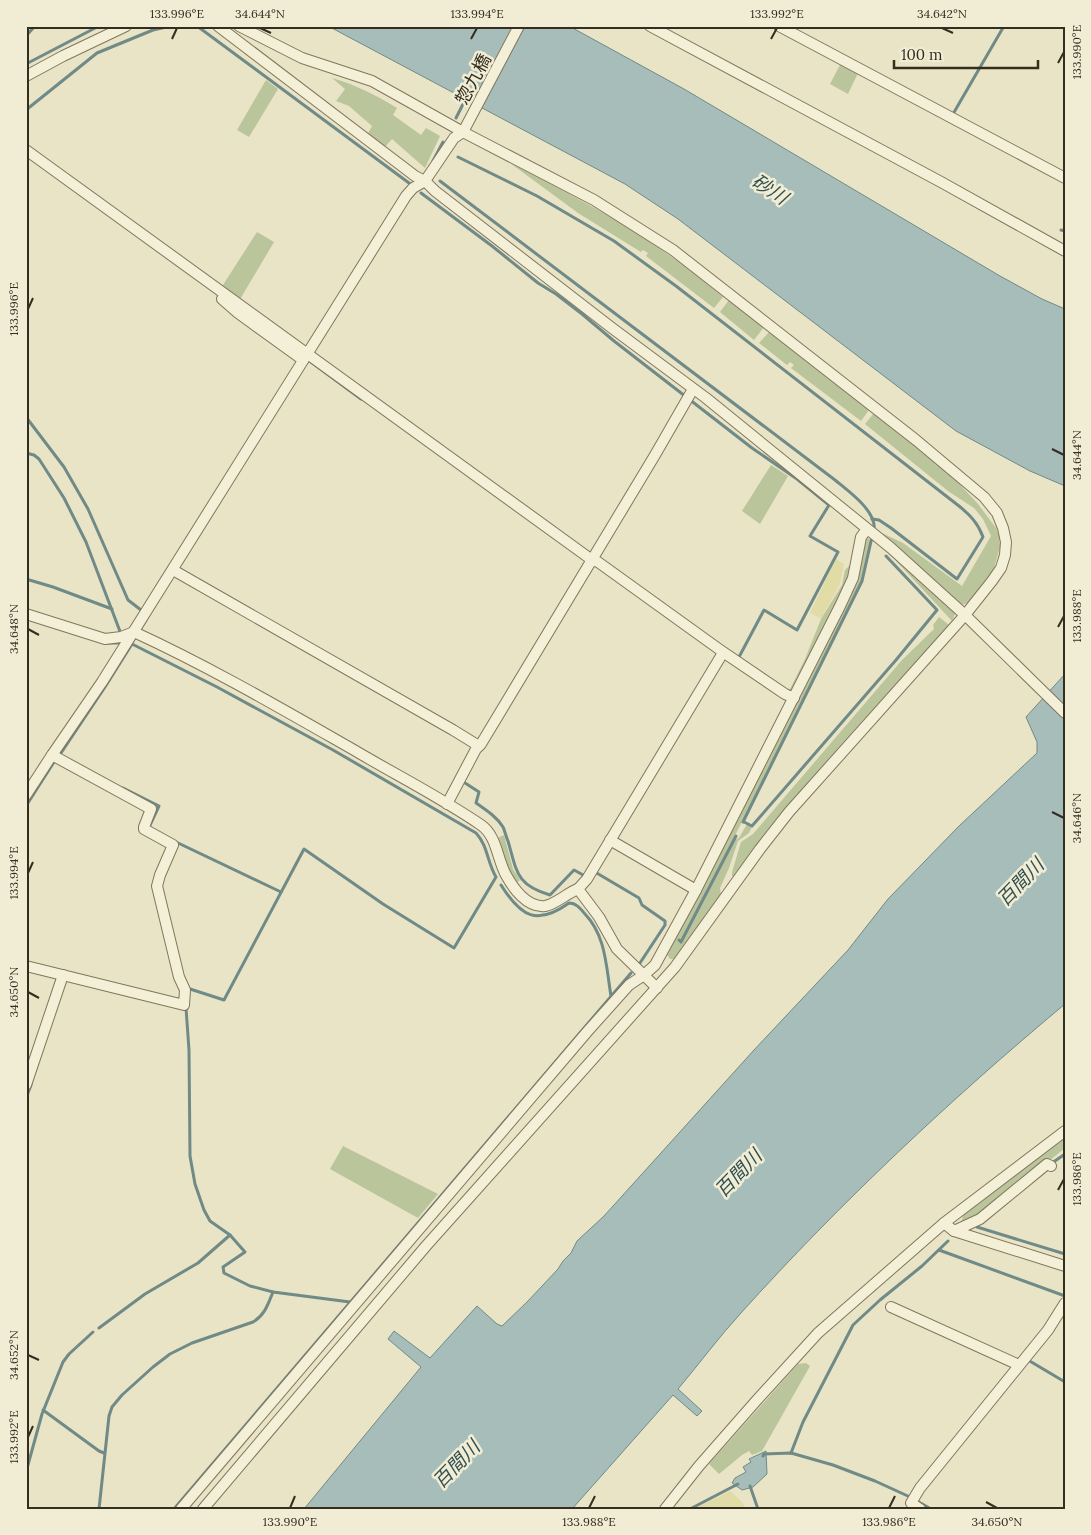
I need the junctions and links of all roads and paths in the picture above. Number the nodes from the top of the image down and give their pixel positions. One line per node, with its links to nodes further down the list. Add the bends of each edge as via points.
1 (126, 26): 7 (street)
2 (218, 26): 11 (street)
3 (239, 26): 8 (street, via 302,58 372,81)
4 (519, 26): 8 (street, 惣九橋)
5 (650, 26): 12 (street)
6 (780, 26): 10 (street)
7 (26, 76)
8 (463, 132): 11 (street, 惣九橋, via 454,138); 20 (street, via 594,200 673,250 984,497 997,513 1003,528 1005,555 1001,568)
9 (26, 150): 14 (street)
10 (1065, 178)
11 (424, 181): 14 (street, 惣九橋, via 406,196); 15 (street)
12 (1065, 250)
13 (219, 297): 14 (street)
14 (305, 357): 17 (street); 18 (street, 惣九橋)
15 (690, 395): 16 (street); 17 (street)
16 (870, 532): 20 (street); 23 (street, via 861,537 853,578)
17 (592, 560): 23 (street); 25 (street)
18 (176, 571): 21 (street, 惣九橋); 25 (street, via 453,730)
19 (26, 614): 21 (street, via 105,639)
20 (964, 615): 24 (street); 35 (street, via 789,812 676,967)
21 (137, 633): 26 (street, 惣九橋); 28 (street, via 308,723)
22 (721, 656): 29 (street)
23 (794, 698): 31 (street)
24 (1065, 713)
25 (477, 749): 28 (street)
26 (52, 755): 27 (street, 惣九橋); 33 (street, via 151,809 144,829 173,845 157,886 185,990 184,1005)
27 (26, 795)
28 (447, 804): 30 (street, via 484,827 494,841 505,874 528,902 547,906)
29 (612, 841): 30 (street); 31 (street)
30 (578, 889): 34 (street, via 618,949)
31 (696, 890): 34 (street, via 655,966)
32 (26, 966): 33 (street)
33 (63, 975): 36 (street)
34 (644, 975): 35 (street); 46 (street, via 629,985 587,1032)
35 (657, 988): 47 (street, via 426,1246)
36 (26, 1085)
37 (1065, 1131): 39 (street)
38 (1050, 1165): 40 (street, via 1047,1164 980,1219)
39 (944, 1223): 40 (street); 48 (street, via 818,1333 699,1466)
40 (954, 1231): 41 (street)
41 (1065, 1266)
42 (1065, 1303): 44 (street, via 1048,1330)
43 (891, 1307): 44 (street)
44 (1016, 1364): 45 (street)
45 (916, 1502)
46 (181, 1509)
47 (204, 1509)
48 (665, 1509)

